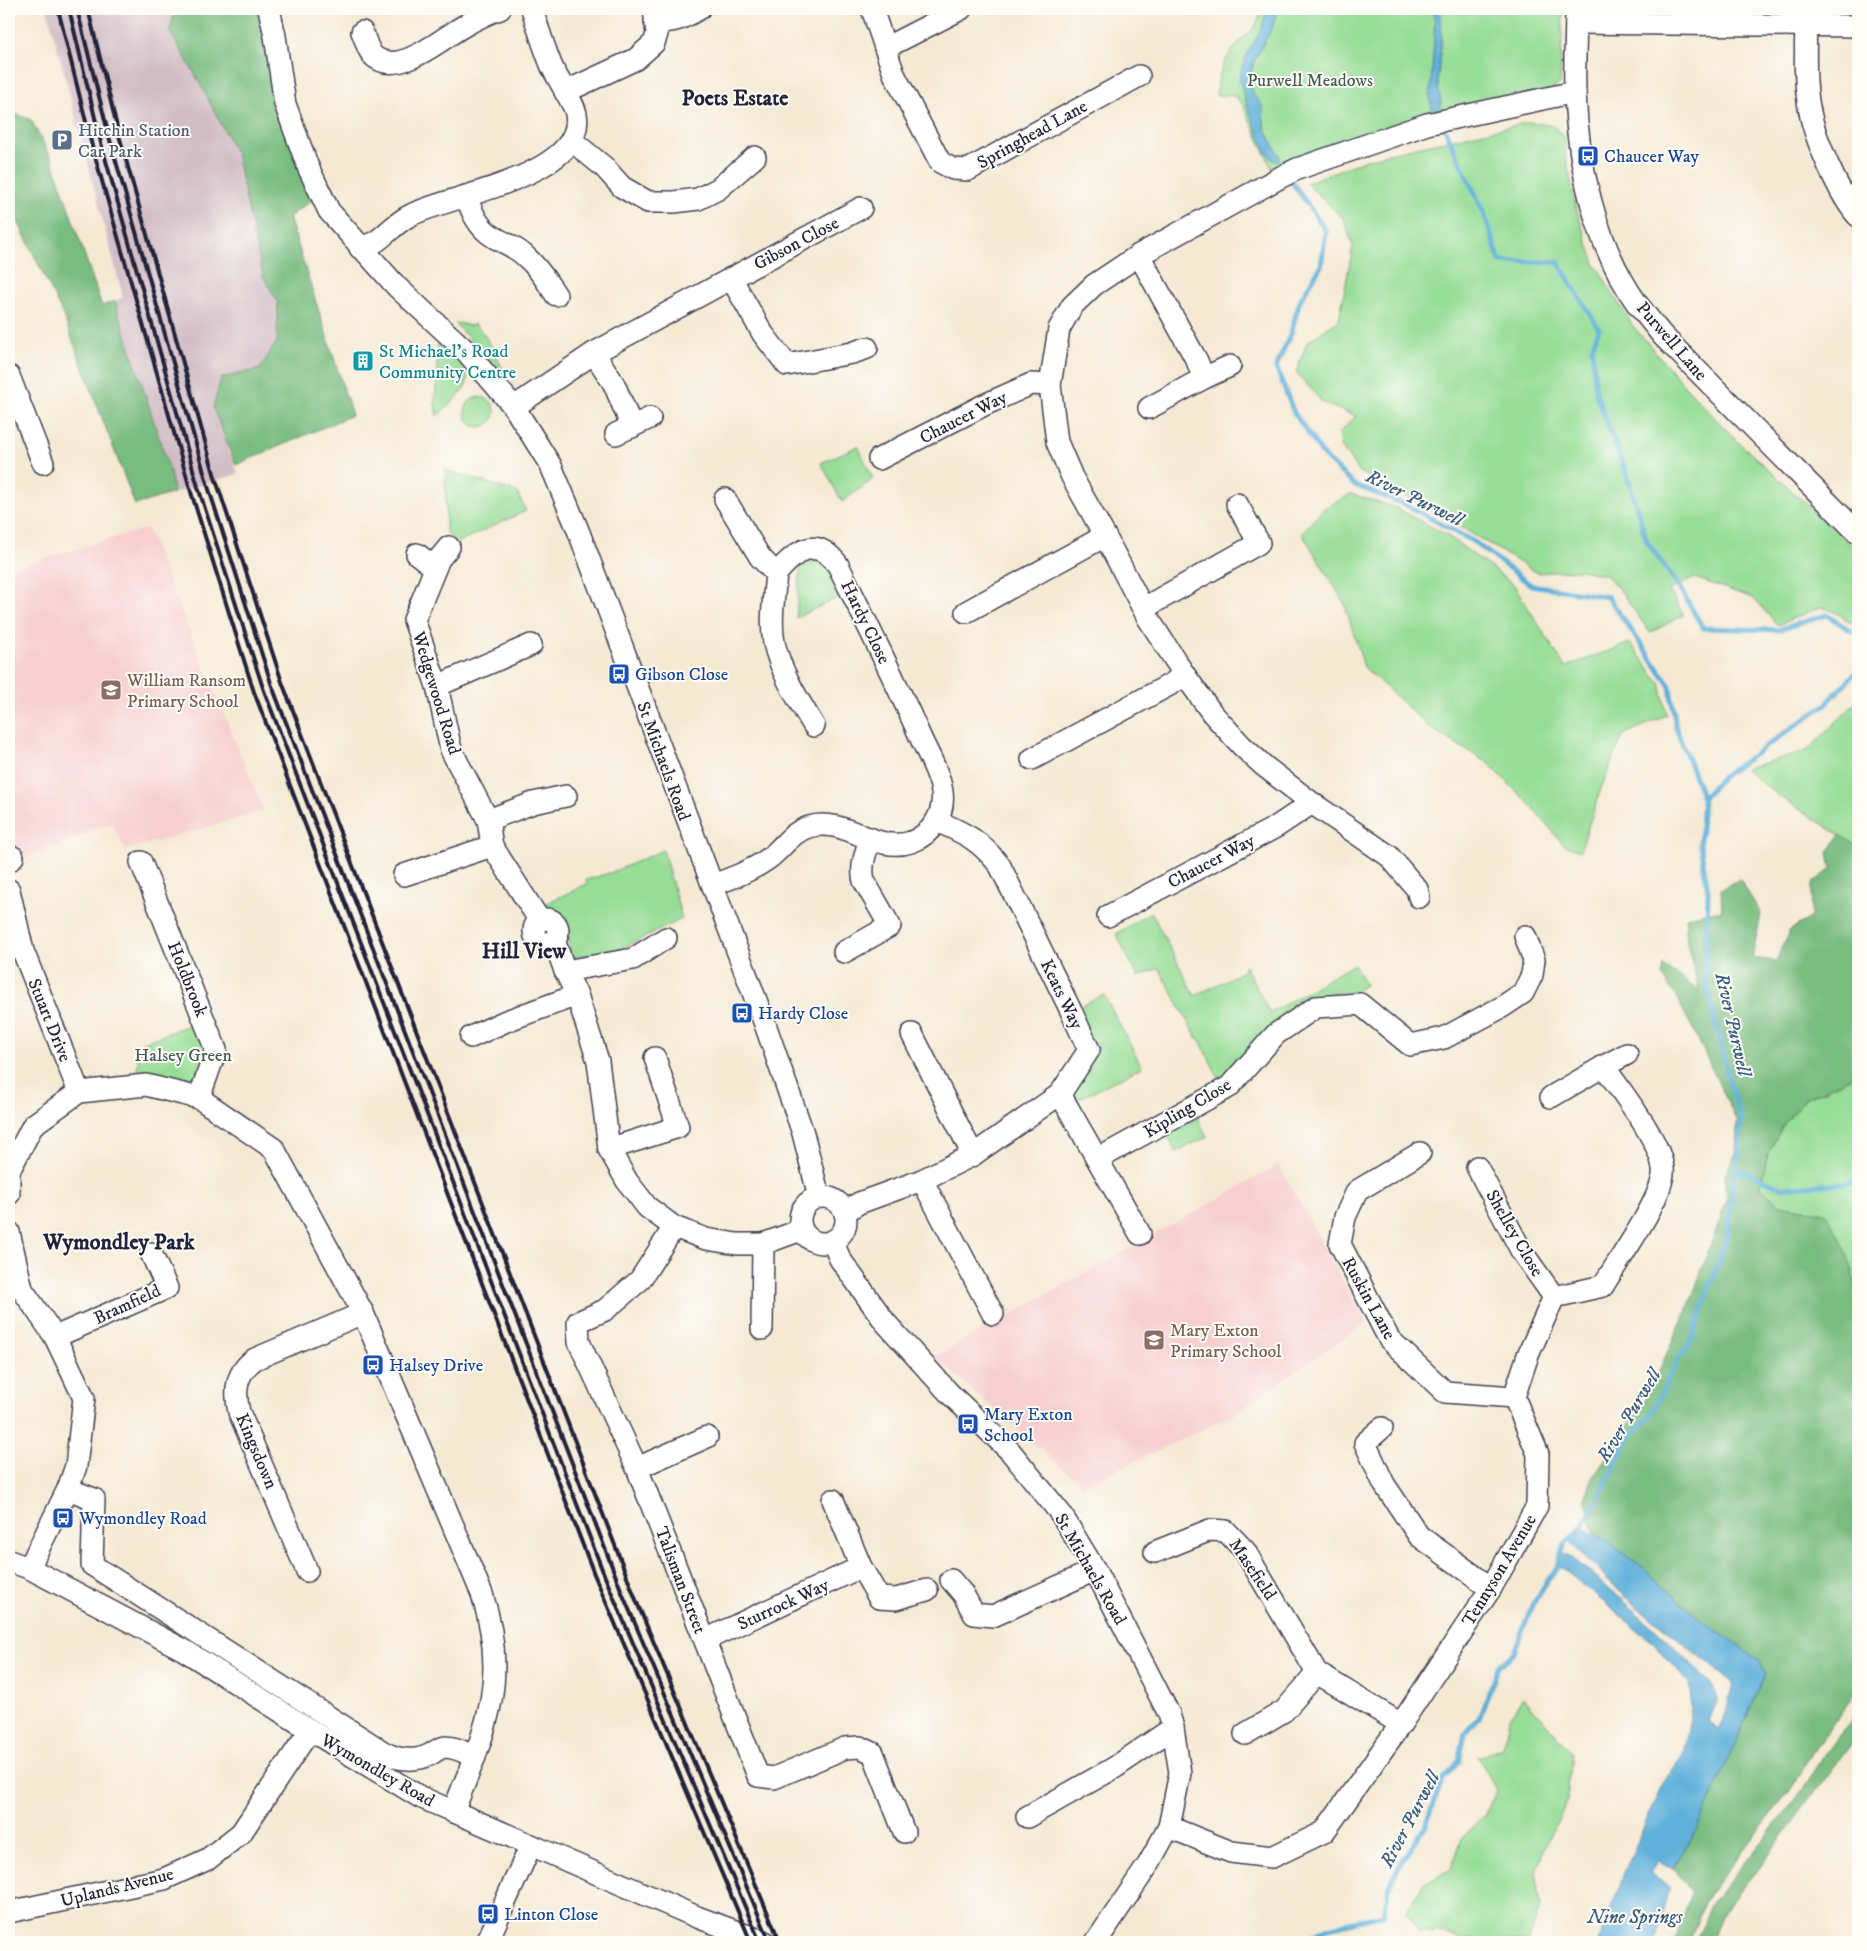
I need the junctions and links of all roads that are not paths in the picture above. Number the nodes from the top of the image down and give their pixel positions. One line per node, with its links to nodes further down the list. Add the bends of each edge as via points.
1 (269, 9): 21 (street, via 285,104 308,167 330,211)
2 (500, 9): 11 (street, via 419,54 392,63 375,58)
3 (532, 9): 14 (street, via 545,49)
4 (699, 9): 7 (street, via 670,22)
5 (872, 9): 12 (street, Springhead Lane)
6 (961, 9): 12 (street)
7 (654, 15): 14 (street, via 657,34 646,52)
8 (1576, 16): 9 (street); 15 (street, Purwell Lane)
9 (1806, 17): 10 (street); 20 (street, via 1810,113 1830,167)
10 (1858, 26)
11 (362, 32)
12 (885, 48): 13 (street, Springhead Lane, via 894,74 940,162 953,169 968,170)
13 (1139, 76)
14 (565, 92): 16 (street, via 576,114)
15 (1575, 92): 22 (street, via 1427,124 1289,173); 38 (street, Purwell Lane, via 1587,186 1600,230 1618,272 1638,304 1662,335)
16 (571, 140): 17 (street, via 604,167 622,187 648,202 698,199 718,189); 18 (street, via 562,153 542,168)
17 (755, 157)
18 (466, 196): 21 (street, via 411,214 377,241); 24 (street, via 480,225 527,257)
19 (861, 208): 23 (street, Gibson Close)
20 (1858, 216)
21 (360, 248): 31 (street, St Michaels Road, via 413,303 464,349)
22 (1140, 255): 29 (street); 30 (street, via 1094,285 1072,306 1059,329)
23 (731, 278): 25 (street, via 780,371); 26 (street, Gibson Close)
24 (556, 295)
25 (867, 348)
26 (594, 353): 31 (street, Gibson Close); 33 (street, via 614,384)
27 (1230, 366): 29 (street)
28 (9, 376): 35 (street)
29 (1204, 378): 32 (street)
30 (1050, 384): 34 (street, Chaucer Way, via 1031,384); 39 (street, via 1057,442 1072,478)
31 (514, 406): 59 (street, St Michaels Road, via 552,466)
32 (1149, 408)
33 (632, 426)
34 (879, 459)
35 (43, 463)
36 (725, 499): 43 (street, via 760,557)
37 (1237, 504): 44 (street, via 1259,543)
38 (1858, 532)
39 (1105, 536): 44 (street); 45 (street)
40 (449, 547): 42 (street, Wedgewood Road)
41 (418, 554): 42 (street)
42 (435, 568): 48 (street, Wedgewood Road, via 414,620)
43 (776, 574): 49 (street, via 772,619 774,642 778,657); 54 (street, Hardy Close, via 789,559 809,549 825,552 838,565 896,682 940,783 942,805)
44 (1144, 608): 47 (street)
45 (966, 612)
46 (531, 645): 48 (street)
47 (1184, 674): 50 (street); 52 (street, via 1212,713 1242,746)
48 (437, 686): 53 (street, Wedgewood Road, via 451,750)
49 (814, 726)
50 (1032, 759)
51 (566, 796): 53 (street, via 534,803)
52 (1312, 803): 61 (street, via 1389,856 1417,888); 62 (street, Chaucer Way, via 1276,827)
53 (488, 820): 56 (street, Wedgewood Road)
54 (937, 821): 55 (street, via 923,836 906,843 888,845); 75 (street, Keats Way, via 984,846 1000,866 1072,1012 1089,1050)
55 (870, 838): 59 (street, via 818,824 800,830 755,867); 65 (street, via 862,874 890,926)
56 (492, 846): 58 (street); 67 (street, Wedgewood Road, via 540,921 535,926 537,938 542,942 554,940)
57 (141, 862): 77 (street, Holdbrook, via 216,1050)
58 (404, 875)
59 (713, 885): 85 (street, St Michaels Road, via 787,1085)
60 (9, 890): 66 (street, Stuart Drive)
61 (1419, 897)
62 (1108, 916)
63 (1525, 936): 81 (street, Kipling Close, via 1534,960 1532,975 1523,993 1481,1019 1444,1038 1410,1045 1360,1004 1316,1007 1276,1034 1229,1087)
64 (666, 938): 67 (street, via 633,960)
65 (844, 952)
66 (16, 954): 74 (street, Stuart Drive)
67 (565, 971): 68 (street)
68 (577, 995): 70 (street); 78 (street, via 598,1061)
69 (912, 1034): 80 (street)
70 (471, 1037)
71 (1627, 1054): 73 (street)
72 (654, 1058): 78 (street, via 678,1127)
73 (1604, 1066): 76 (street); 94 (street, via 1656,1143 1664,1169 1658,1196 1603,1286)
74 (79, 1092): 77 (street, via 146,1085); 84 (street, via 33,1125 9,1171)
75 (1060, 1094): 80 (street, Keats Way); 81 (street)
76 (1551, 1097)
77 (199, 1098): 95 (street, via 274,1149)
78 (608, 1149): 87 (street, via 647,1207)
79 (1420, 1153): 99 (street, Ruskin Lane, via 1358,1191 1345,1217 1340,1244 1389,1339 1445,1392)
80 (973, 1156): 83 (street, Keats Way)
81 (1098, 1159): 90 (street)
82 (1477, 1167): 94 (street, Shelley Close, via 1522,1252)
83 (922, 1180): 86 (street, Keats Way, via 859,1203); 96 (street)
84 (9, 1194)
85 (819, 1197): 86 (street, via 832,1198); 88 (street, via 802,1210 799,1221)
86 (845, 1212): 91 (street, via 846,1226)
87 (674, 1227): 92 (street, via 706,1239); 102 (street, Talisman Street, via 640,1280 605,1310 578,1322 580,1342)
88 (802, 1230): 91 (street, via 811,1240 822,1244); 92 (street)
89 (9, 1232): 98 (street, via 22,1289)
90 (1140, 1234)
91 (833, 1242): 109 (street, St Michaels Road, via 840,1259 885,1322 950,1394 1010,1451 1061,1514)
92 (763, 1244): 97 (street)
93 (151, 1253): 98 (street, Bramfield, via 167,1288)
94 (1554, 1297): 99 (street, via 1528,1355)
95 (363, 1313): 110 (street, Kingsdown, via 255,1359 244,1368 237,1386 239,1412); 120 (street, via 490,1618 495,1658 494,1685 486,1728)
96 (993, 1314)
97 (762, 1329)
98 (55, 1337): 103 (street, via 84,1398 76,1466)
99 (1514, 1397): 112 (street, Tennyson Avenue, via 1538,1454 1537,1506)
100 (1382, 1428): 112 (street, via 1365,1444 1384,1484 1414,1529 1419,1536)
101 (706, 1437): 102 (street)
102 (637, 1468): 114 (street, Talisman Street)
103 (68, 1488): 108 (street); 120 (street, Wymondley Road, via 94,1498 92,1565 385,1753 412,1759 443,1747)
104 (833, 1500): 107 (street)
105 (1155, 1552): 115 (street, Masefield, via 1210,1530 1226,1531 1244,1551)
106 (9, 1561): 108 (street, Wymondley Road)
107 (861, 1567): 113 (street, via 879,1598 896,1598); 114 (street, Sturrock Way)
108 (29, 1568): 118 (street, Wymondley Road, via 184,1650)
109 (1095, 1570): 111 (street, via 993,1616 974,1614); 117 (street, St Michaels Road, via 1170,1714)
110 (308, 1571)
111 (951, 1580)
112 (1491, 1588): 116 (street, Tennyson Avenue)
113 (926, 1590)
114 (705, 1640): 124 (street, Talisman Street, via 758,1776 774,1778 845,1748 860,1747 873,1753)
115 (1317, 1673): 116 (street, Masefield); 119 (street, via 1284,1711)
116 (1401, 1724): 123 (street, Tennyson Avenue, via 1324,1832 1272,1857 1231,1852)
117 (1173, 1728): 122 (street, via 1114,1768); 123 (street, St Michaels Road, via 1180,1773)
118 (310, 1730): 121 (street, Wymondley Road, via 420,1797); 126 (street, Uplands Avenue, via 241,1833 208,1859 164,1879)
119 (1245, 1734)
120 (475, 1757): 121 (street)
121 (453, 1812): 125 (street, Wymondley Road)
122 (1027, 1817)
123 (1169, 1827): 129 (street, St Michaels Road, via 1148,1865)
124 (904, 1832)
125 (531, 1845): 127 (street); 128 (street, Wymondley Road, via 697,1917)
126 (9, 1912)
127 (487, 1942)
128 (766, 1942)
129 (1096, 1942)

